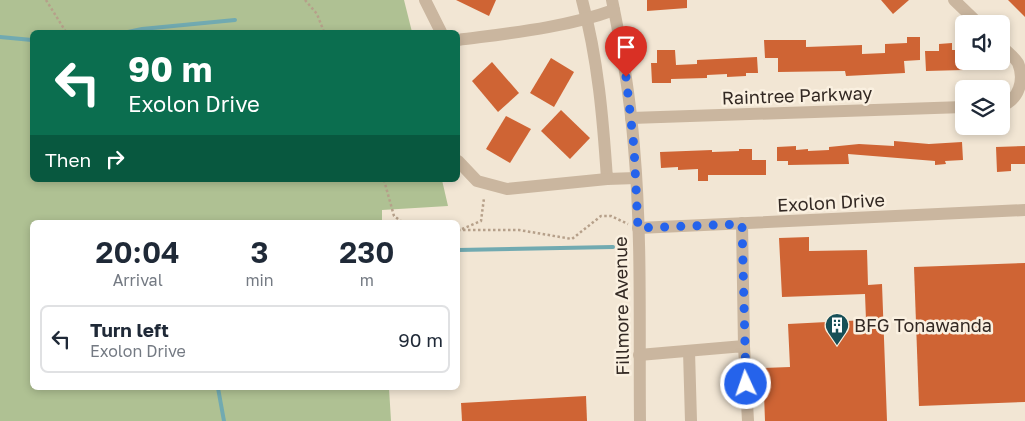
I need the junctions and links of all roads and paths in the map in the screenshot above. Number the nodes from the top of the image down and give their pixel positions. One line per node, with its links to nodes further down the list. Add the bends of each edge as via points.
1 (46, 0): 9 (path)
2 (305, 0): 10 (path, via 317,14)
3 (425, 0): 11 (street)
4 (582, 0): 8 (street)
5 (954, 0): 7 (street)
6 (613, 5): 8 (street); 16 (street, Fillmore Avenue)
7 (970, 15)
8 (587, 20): 12 (street); 18 (street, via 602,104)
9 (65, 30)
10 (323, 30)
11 (440, 30)
12 (460, 40)
13 (1010, 55): 14 (street, via 1019,64 1024,81 1018,97)
14 (1010, 103)
15 (955, 107): 16 (street, Raintree Parkway)
16 (631, 118): 20 (street, Fillmore Avenue)
17 (460, 163): 18 (street, via 477,181 507,189)
18 (606, 179): 20 (street)
19 (385, 182): 23 (path, via 394,216)
20 (636, 184): 25 (street, Fillmore Avenue)
21 (484, 198): 27 (path, via 481,221)
22 (1025, 210): 24 (street, Exolon Drive)
23 (399, 220)
24 (742, 224): 25 (street, Exolon Drive); 28 (street)
25 (638, 228): 26 (path, via 611,216 601,216 572,239 519,230); 30 (street, Fillmore Avenue)
26 (460, 230)
27 (460, 230)
28 (744, 346): 29 (street); 33 (street)
29 (688, 351): 30 (street); 32 (street)
30 (639, 355): 31 (street, Fillmore Avenue)
31 (640, 421)
32 (691, 421)
33 (748, 421)

